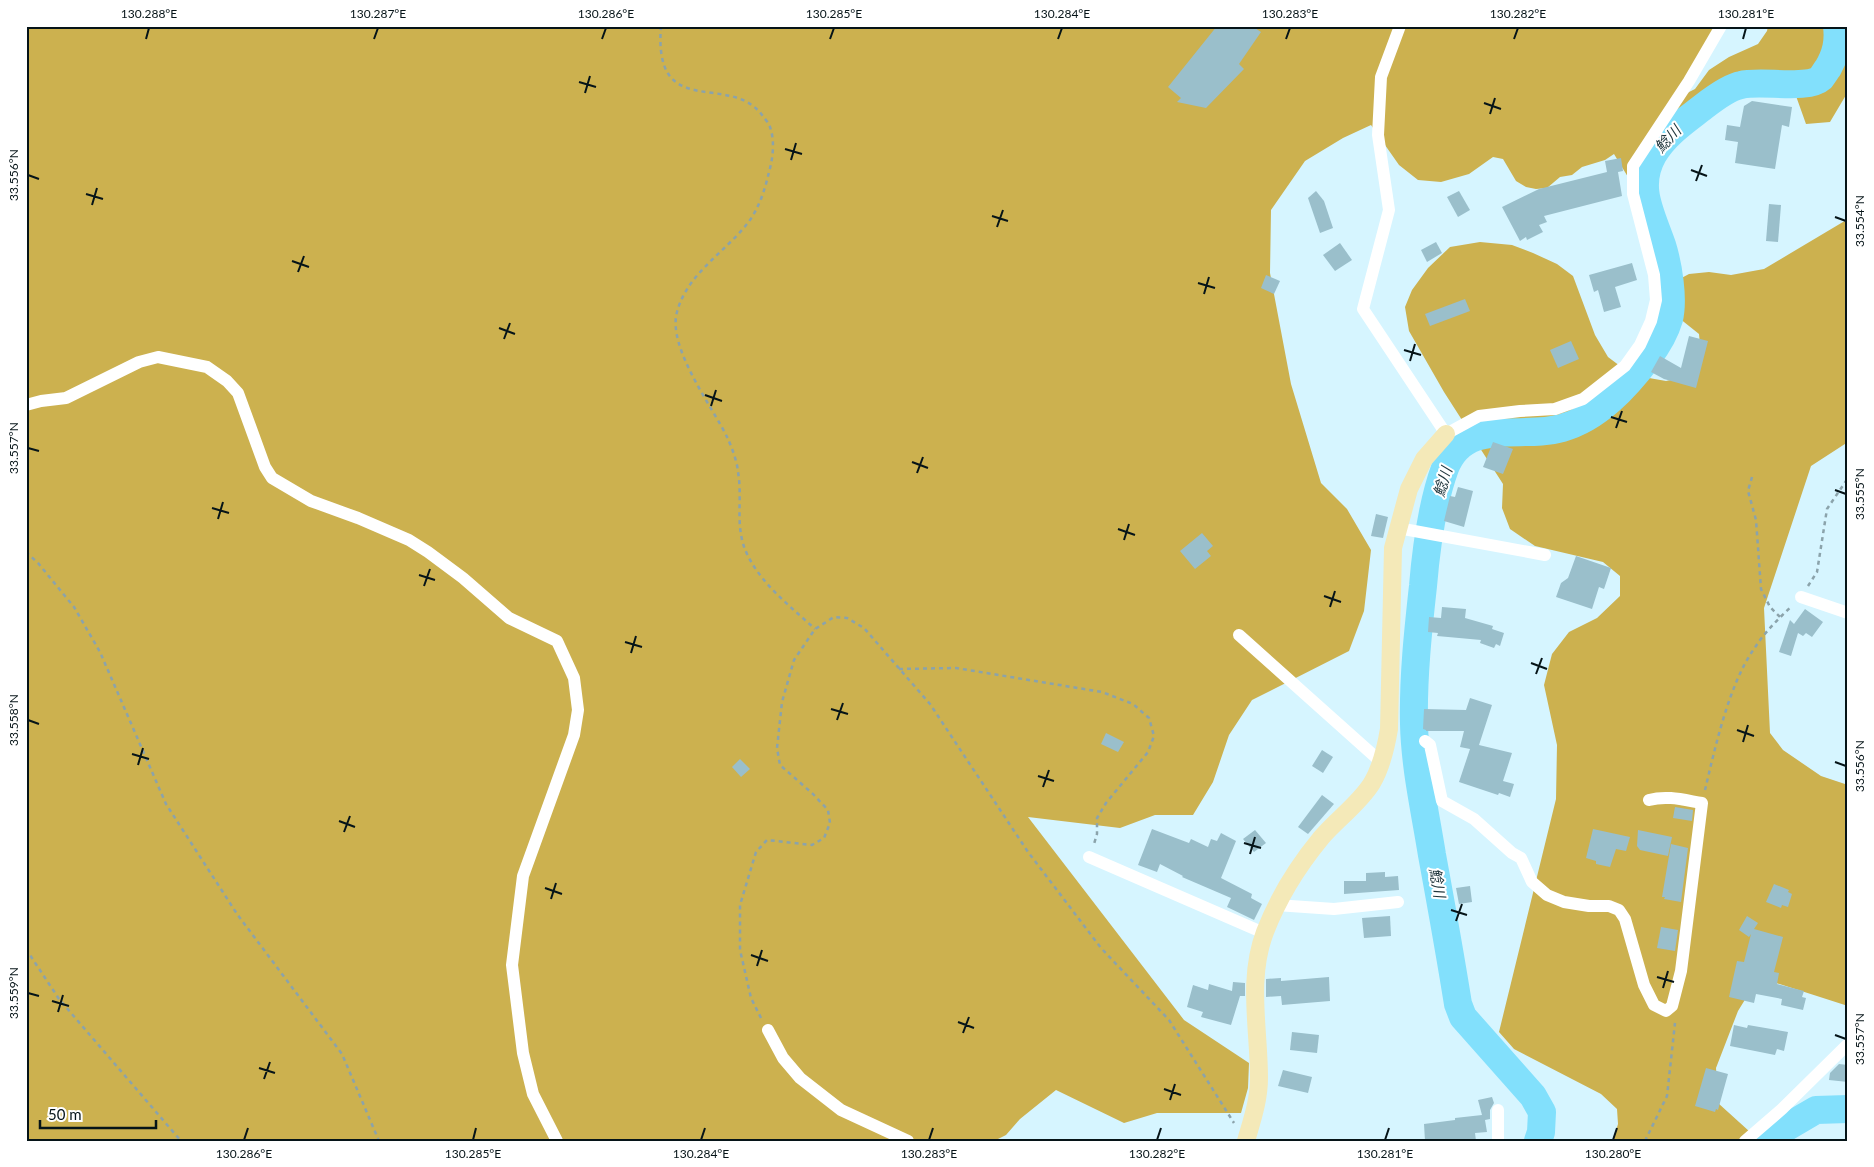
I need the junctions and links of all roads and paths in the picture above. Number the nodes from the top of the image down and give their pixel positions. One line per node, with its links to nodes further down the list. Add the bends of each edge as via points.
1 (661, 26): 14 (path, via 659,47 666,71 676,83 692,90 739,98 756,106 770,126 773,156 764,191 748,223 692,282 677,311 675,329 684,359 734,456 738,472 738,525 747,553 770,588)
2 (1400, 26): 5 (street, via 1380,77 1378,135 1389,210 1363,309)
3 (1721, 26): 5 (street, via 1633,166 1632,194 1654,275 1656,300 1640,345 1624,366 1583,399 1555,409 1479,416)
4 (26, 405): 33 (street, via 66,398 139,362 158,358 207,367 227,380 238,393 272,478 311,501 409,540 463,578 509,618 557,641 574,678 578,710 574,735 523,876 512,965 523,1053 533,1094)
5 (1446, 434): 8 (street, via 1424,459 1409,489)
6 (1752, 478): 13 (path, via 1748,491 1756,520 1761,589)
7 (1848, 478): 11 (path, via 1827,509 1817,572)
8 (1398, 528): 10 (street); 18 (street, via 1393,548 1389,729)
9 (26, 552): 32 (path, via 74,607 100,652 166,804 237,914 342,1054)
10 (1545, 556)
11 (1801, 597): 12 (street); 13 (path)
12 (1848, 613)
13 (1780, 618): 20 (path, via 1753,649 1737,682 1717,741)
14 (815, 628): 16 (path, via 834,617 847,618 864,628); 27 (path, via 794,660 782,702 776,748 780,765 828,810 830,823 824,838 812,845 768,840 756,852 740,905 742,959 751,998)
15 (1238, 635): 18 (street)
16 (899, 669): 21 (path, via 956,668 1102,692 1134,704 1150,718 1154,736 1148,752 1097,818 1097,834); 30 (path, via 930,704 1028,852 1101,948 1169,1020)
17 (1425, 741): 20 (street, via 1430,745 1442,801 1474,819 1521,858 1532,882 1547,895 1564,902 1609,906 1619,910 1625,919 1644,985 1654,1005 1666,1011 1672,1006 1681,971)
18 (1381, 762): 23 (street, via 1372,783 1321,838)
19 (1649, 800): 20 (street, via 1677,798)
20 (1702, 803)
21 (1089, 857): 24 (street)
22 (1398, 902): 23 (street, via 1334,909)
23 (1276, 905): 24 (street)
24 (1264, 933): 35 (street, via 1254,1002 1259,1079 1256,1108)
25 (26, 949): 31 (path, via 59,999)
26 (1676, 1019): 37 (path, via 1667,1096)
27 (768, 1030): 34 (street, via 783,1058 800,1078 841,1110)
28 (1848, 1044): 38 (street, via 1782,1109)
29 (1498, 1110): 36 (street)
30 (1235, 1125)
31 (181, 1141)
32 (379, 1141)
33 (557, 1141)
34 (908, 1141)
35 (1246, 1141)
36 (1498, 1141)
37 (1645, 1141)
38 (1744, 1141)

